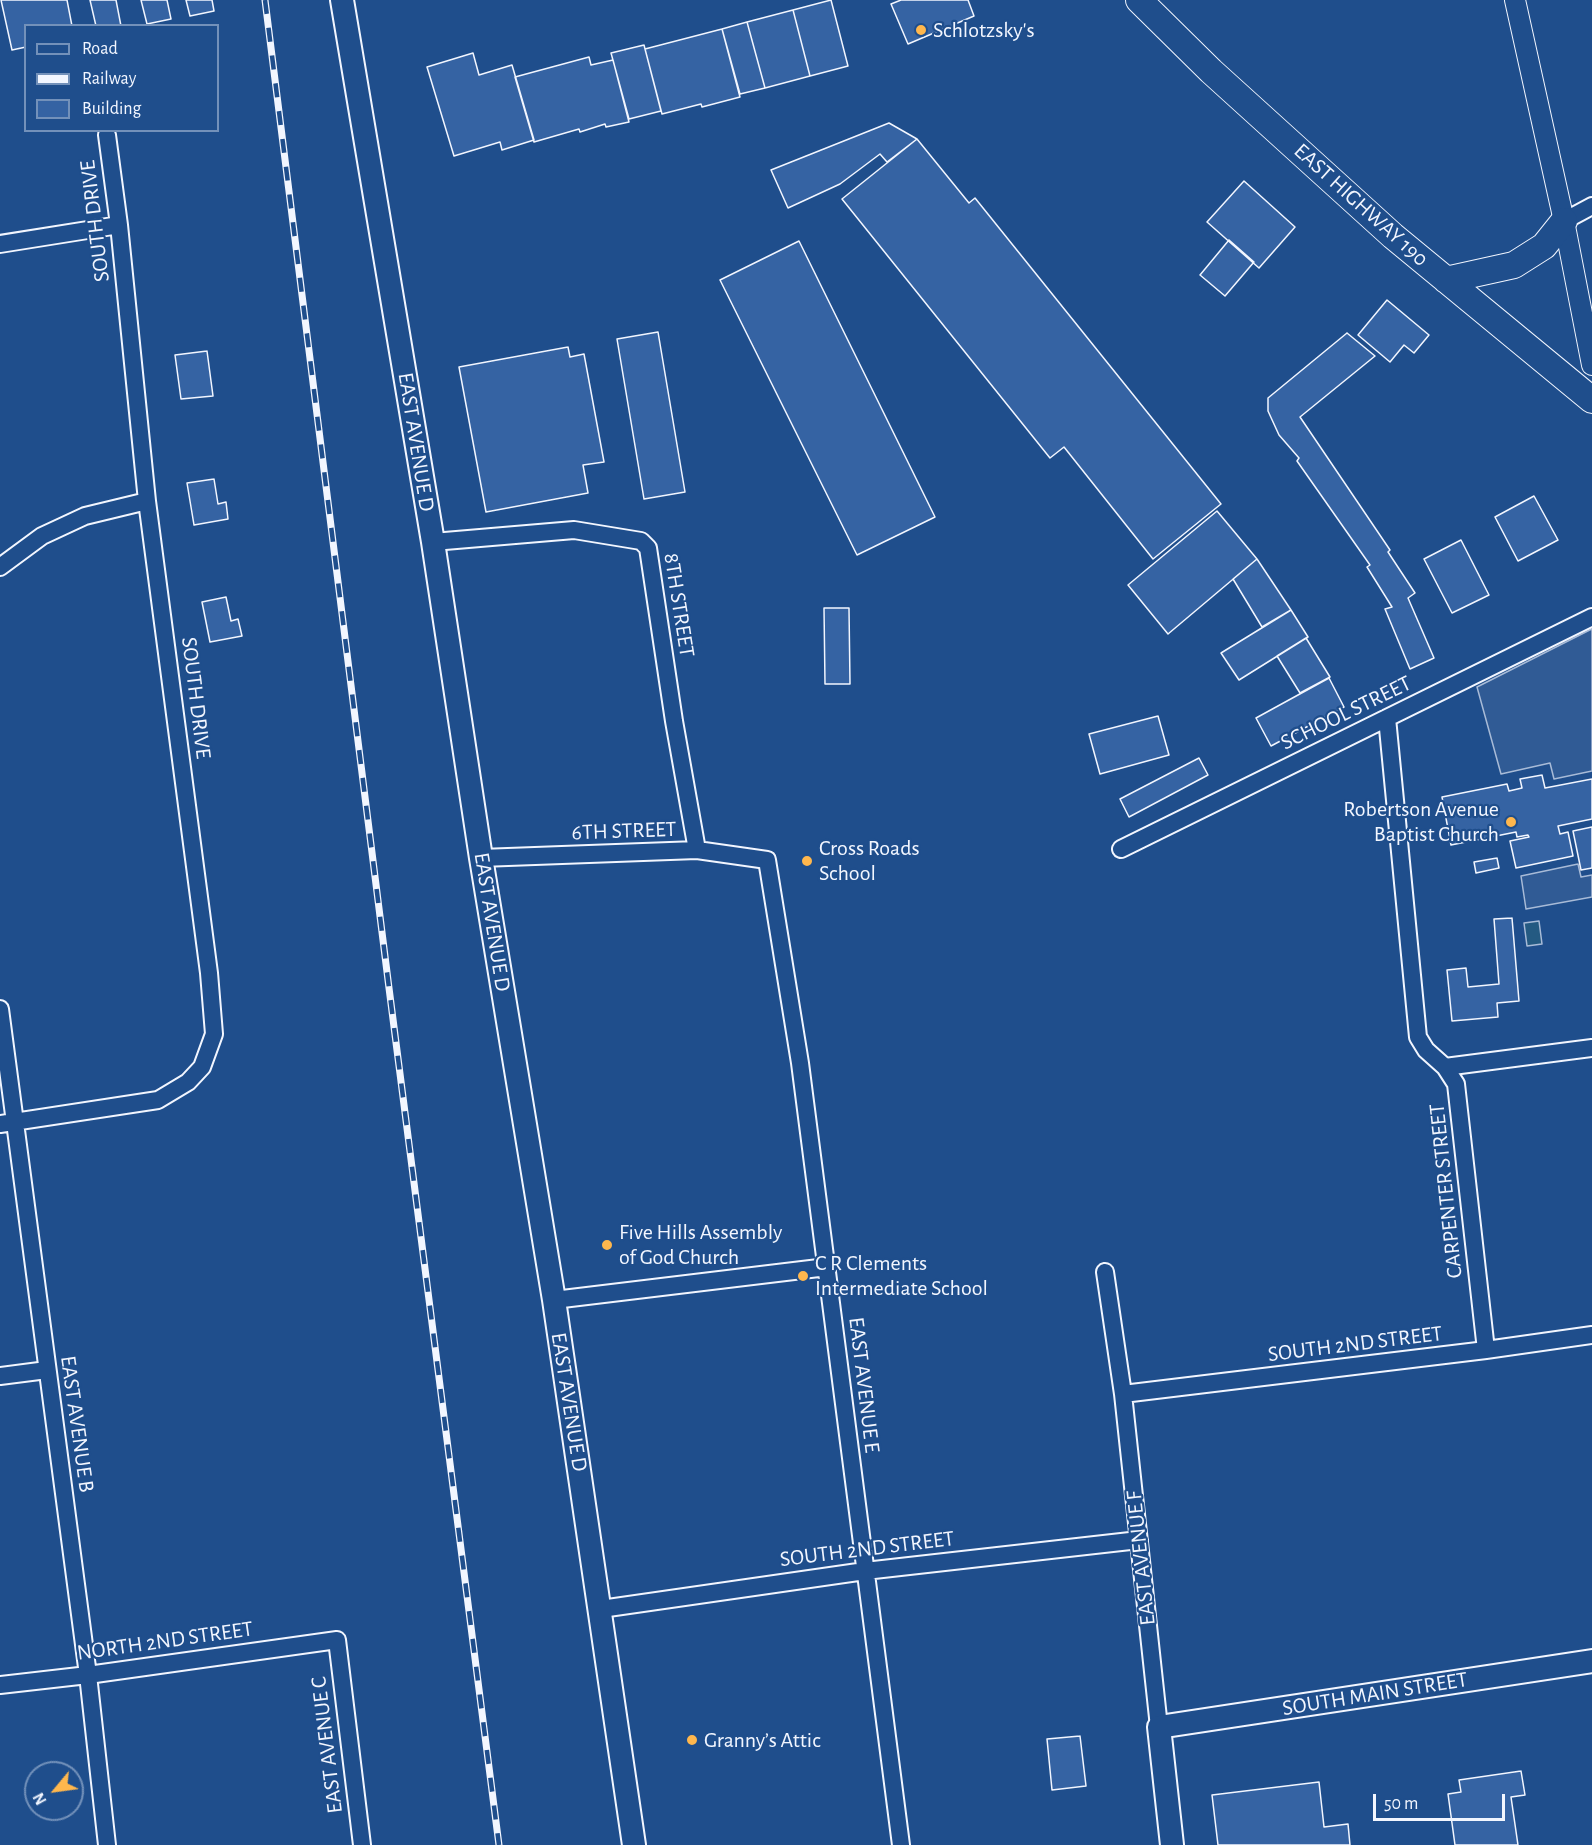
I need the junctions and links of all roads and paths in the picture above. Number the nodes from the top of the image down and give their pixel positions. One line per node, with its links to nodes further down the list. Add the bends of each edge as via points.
1 (342, 0): 13 (main road, EAST AVENUE D)
2 (1139, 0): 9 (main road, EAST HIGHWAY 190, via 1228,87)
3 (1515, 0): 6 (street)
4 (107, 135): 7 (street, SOUTH DRIVE)
5 (1592, 206): 6 (street)
6 (1564, 221): 9 (main road, via 1544,246 1514,265); 10 (street)
7 (119, 225): 8 (street); 12 (street, SOUTH DRIVE)
8 (0, 244)
9 (1446, 280): 11 (main road, EAST HIGHWAY 190)
10 (1592, 365)
11 (1592, 400)
12 (147, 501): 14 (street, via 85,516 42,536); 24 (street, SOUTH DRIVE, via 214,1034 202,1067 188,1083 158,1100)
13 (433, 542): 18 (street, 8TH STREET, via 574,530 641,541 648,548); 19 (main road, EAST AVENUE D)
14 (0, 567)
15 (1592, 617): 16 (street, SCHOOL STREET)
16 (1387, 718): 17 (street, SCHOOL STREET); 23 (street, CARPENTER STREET, via 1418,1037)
17 (1121, 849)
18 (698, 850): 19 (street, 6TH STREET); 20 (street, 6TH STREET)
19 (481, 858): 27 (main road, EAST AVENUE D)
20 (767, 860): 25 (street, EAST AVENUE E)
21 (0, 1009): 24 (street, EAST AVENUE B)
22 (1592, 1048): 23 (street)
23 (1445, 1067): 29 (street, CARPENTER STREET, via 1456,1084)
24 (8, 1123): 30 (street, EAST AVENUE B)
25 (827, 1267): 27 (street); 34 (street, EAST AVENUE E)
26 (1105, 1272): 32 (street, EAST AVENUE F)
27 (554, 1300): 35 (main road, EAST AVENUE D)
28 (1592, 1335): 29 (street, SOUTH 2ND STREET)
29 (1486, 1350): 32 (street, SOUTH 2ND STREET)
30 (47, 1370): 31 (street); 38 (street, EAST AVENUE B)
31 (0, 1376)
32 (1123, 1394): 33 (street, EAST AVENUE F)
33 (1139, 1540): 34 (street, SOUTH 2ND STREET); 40 (street, EAST AVENUE F)
34 (865, 1571): 35 (street, SOUTH 2ND STREET); 44 (street, EAST AVENUE E)
35 (601, 1609): 43 (main road, EAST AVENUE D)
36 (337, 1640): 38 (street, NORTH 2ND STREET); 42 (street, EAST AVENUE C)
37 (1592, 1661): 40 (main road, SOUTH MAIN STREET)
38 (88, 1675): 39 (street, NORTH 2ND STREET); 41 (street, EAST AVENUE B)
39 (0, 1685)
40 (1159, 1727): 45 (main road, EAST AVENUE F)
41 (107, 1845)
42 (362, 1845)
43 (634, 1845)
44 (901, 1845)
45 (1172, 1845)

